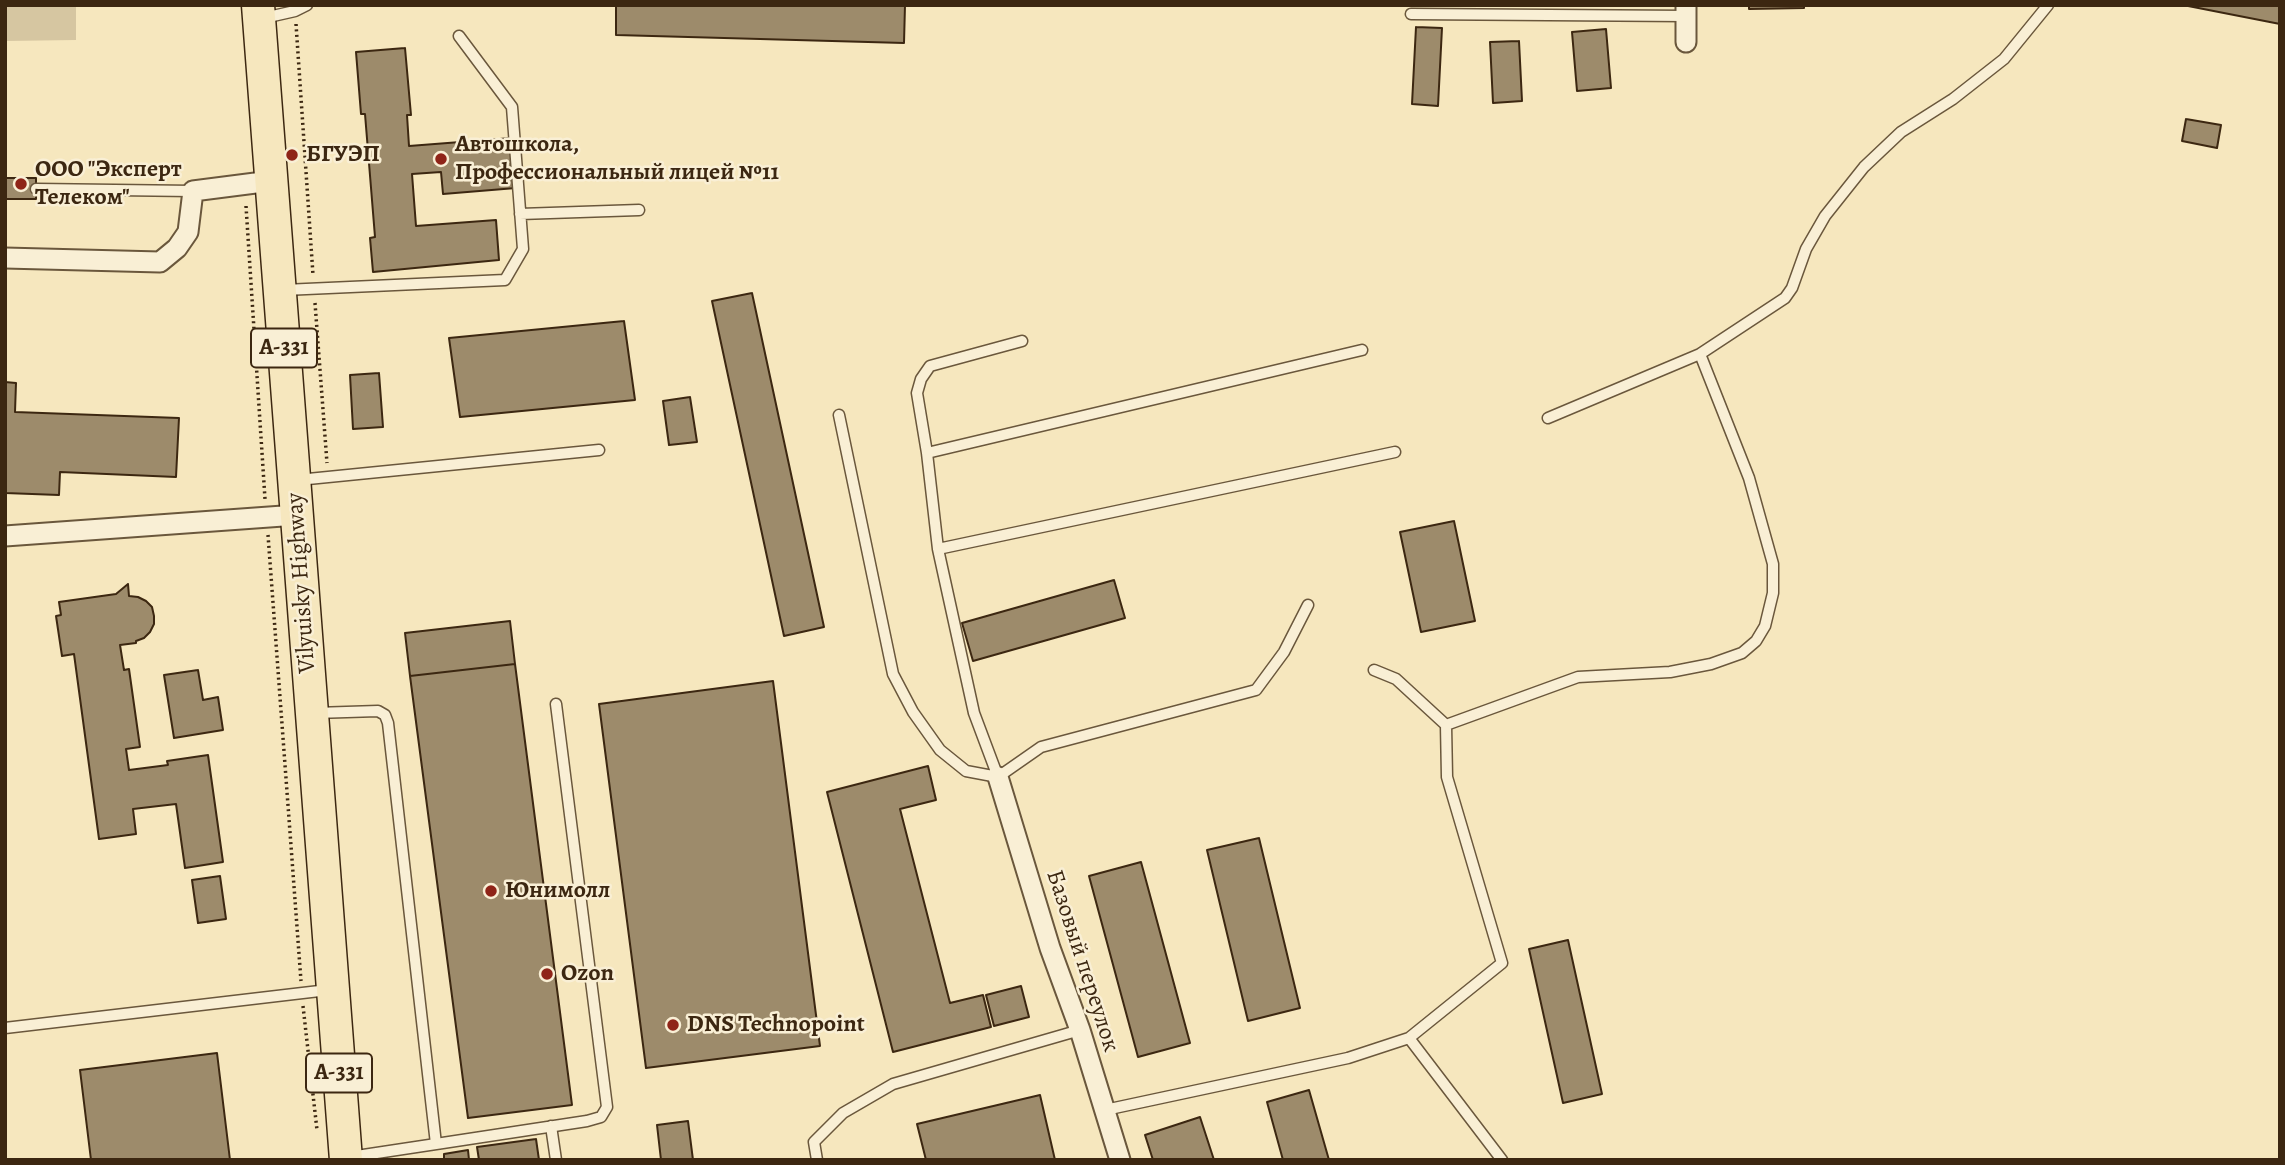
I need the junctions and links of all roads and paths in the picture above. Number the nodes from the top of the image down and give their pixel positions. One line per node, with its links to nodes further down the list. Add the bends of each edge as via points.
1 (307, 5): 4 (lane)
2 (2048, 5): 19 (lane, via 2004,59 1901,132 1864,167 1825,216 1785,298)
3 (1686, 10): 6 (lane); 8 (street)
4 (295, 11): 5 (lane); 15 (path)
5 (259, 12): 9 (main road, Vilyuisky Highway / А-331)
6 (1410, 14)
7 (459, 36): 13 (lane, via 512,107)
8 (1686, 42)
9 (258, 183): 11 (street); 16 (main road, Vilyuisky Highway / А-331); 27 (path)
10 (36, 190): 11 (lane)
11 (193, 191): 14 (street, via 188,232 160,262)
12 (639, 210): 13 (lane)
13 (520, 214): 15 (lane, via 523,249 505,280)
14 (5, 258)
15 (314, 289): 16 (lane); 25 (path)
16 (280, 291): 26 (main road, Vilyuisky Highway / А-331)
17 (1022, 341): 24 (lane, via 930,366 917,393)
18 (1362, 350): 24 (lane)
19 (1700, 354): 21 (lane); 34 (lane, via 1749,478 1773,564 1773,593 1756,641 1742,653 1711,664 1670,672 1578,677)
20 (839, 415): 35 (lane, via 893,674 940,750 966,771)
21 (1548, 418)
22 (599, 450): 25 (lane)
23 (1395, 452): 29 (lane)
24 (928, 453): 29 (lane)
25 (328, 477): 26 (lane)
26 (294, 480): 27 (main road, Vilyuisky Highway / А-331)
27 (282, 516): 28 (street); 33 (main road, Vilyuisky Highway / А-331); 36 (path)
28 (5, 536)
29 (938, 549): 35 (lane, via 974,713)
30 (1308, 605): 35 (lane, via 1284,652 1256,690 1041,747)
31 (1374, 670): 34 (lane, via 1396,679)
32 (556, 704): 41 (lane, via 607,1107 601,1117)
33 (312, 713): 36 (main road, Vilyuisky Highway / А-331); 43 (lane, via 377,711 388,723)
34 (1446, 725): 39 (lane, via 1447,777 1502,963)
35 (998, 777): 38 (street, Базовый переулок)
36 (317, 991): 37 (lane); 42 (path); 44 (main road, Vilyuisky Highway / А-331)
37 (5, 1028)
38 (1080, 1030): 40 (street, Базовый переулок); 46 (lane, via 893,1084 844,1114 814,1142)
39 (1409, 1038): 40 (lane, via 1348,1058); 48 (lane)
40 (1105, 1110): 47 (street, Базовый переулок)
41 (551, 1126): 43 (lane); 45 (lane)
42 (317, 1132)
43 (436, 1144): 44 (lane)
44 (346, 1158)
45 (556, 1160)
46 (817, 1160)
47 (1120, 1160)
48 (1502, 1160)

